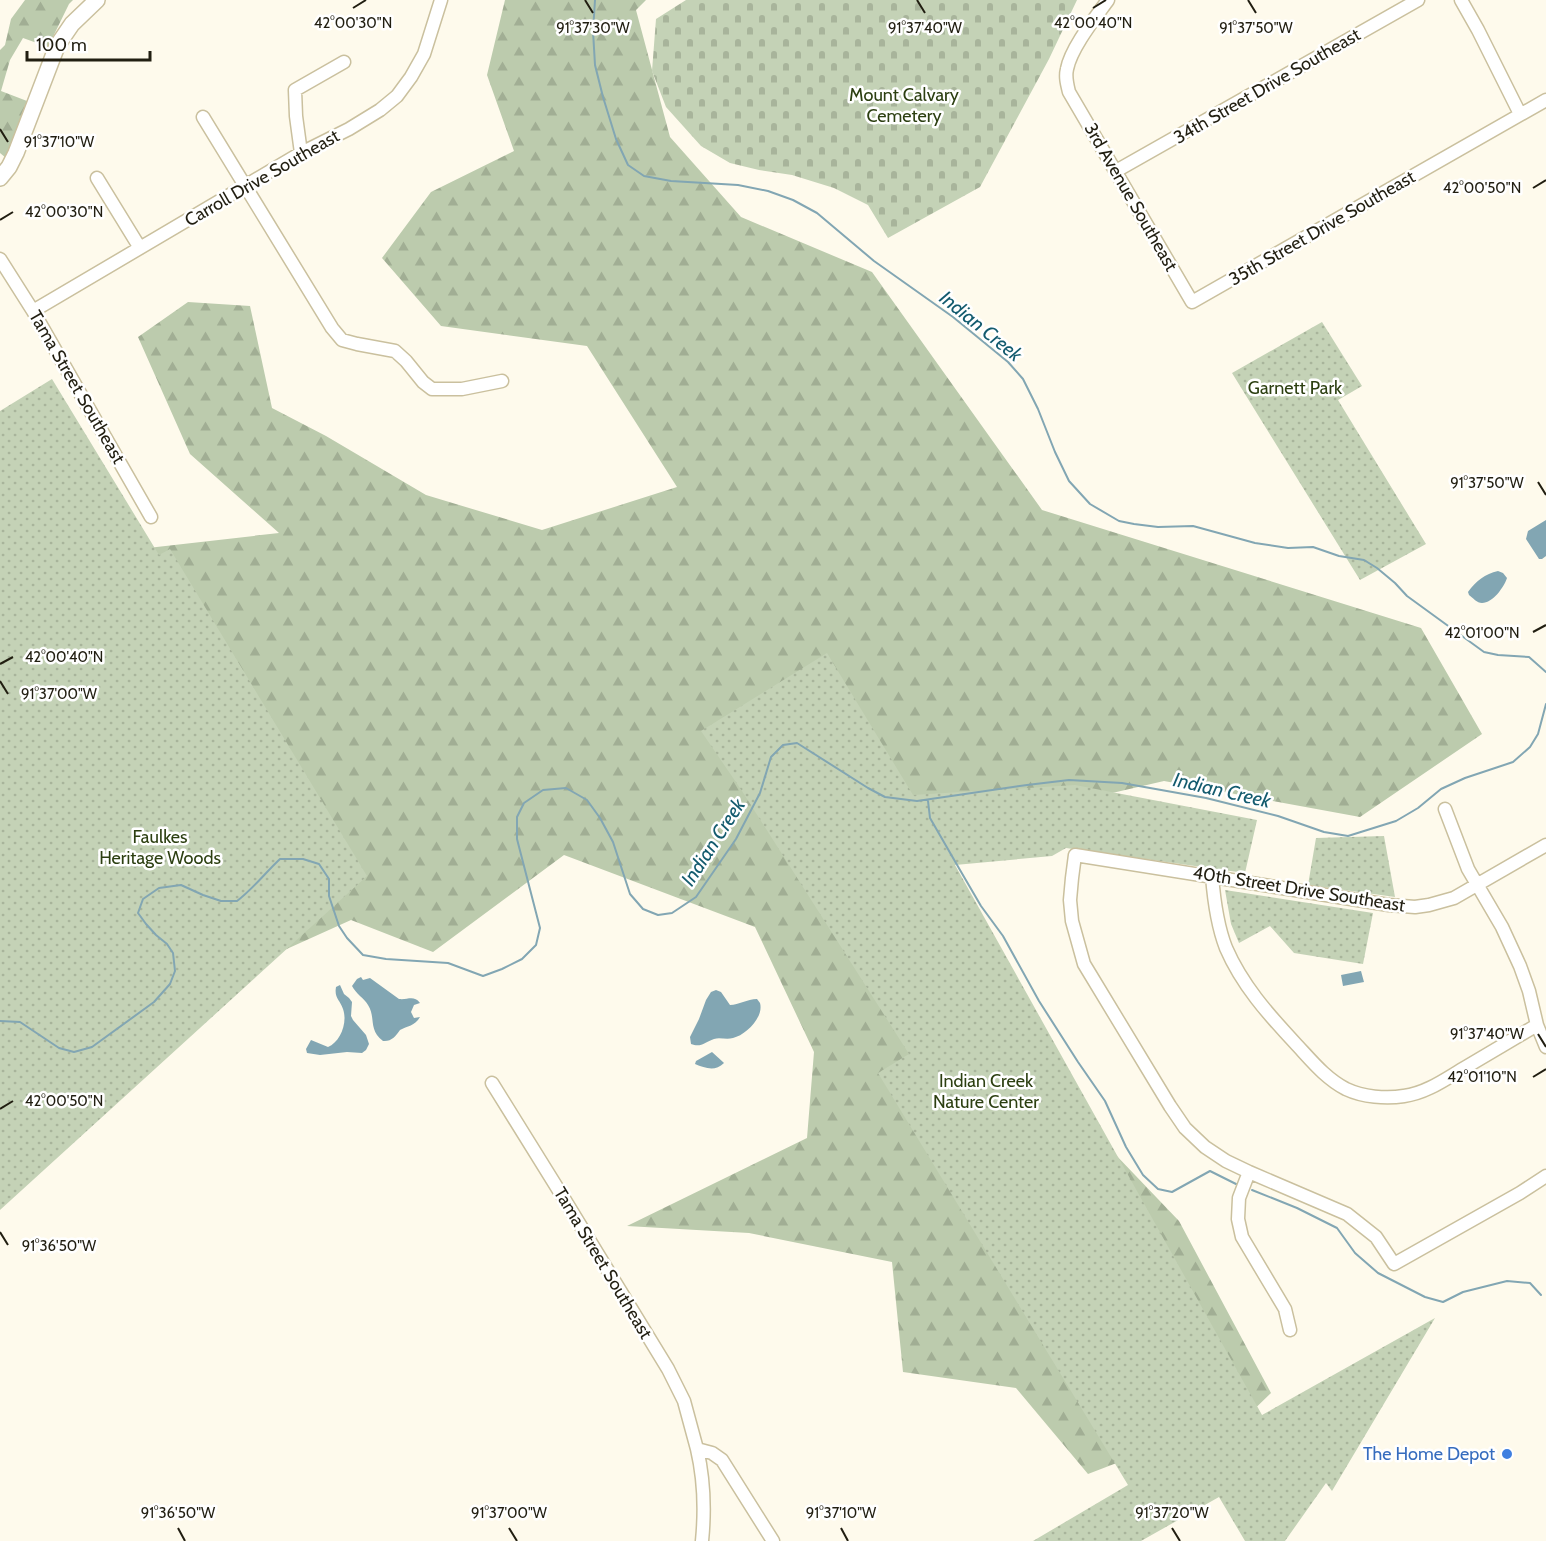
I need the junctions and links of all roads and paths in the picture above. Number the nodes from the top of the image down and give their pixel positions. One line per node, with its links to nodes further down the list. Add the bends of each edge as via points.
1 (97, 0): 12 (main road, via 72,24 57,46 16,153)
2 (441, 0): 10 (street, Carroll Drive Southeast, via 424,54 397,96 349,129)
3 (1108, 0): 11 (street, 3rd Avenue Southeast, via 1067,66 1066,81)
4 (1418, 0): 11 (street, 34th Street Drive Southeast)
5 (1461, 0): 8 (street)
6 (344, 62): 10 (street, via 295,90)
7 (1546, 100): 8 (street, 35th Street Drive Southeast)
8 (1520, 114): 17 (street, 35th Street Drive Southeast)
9 (203, 117): 14 (street)
10 (301, 153): 14 (street, Carroll Drive Southeast)
11 (1116, 171): 17 (street, 3rd Avenue Southeast)
12 (0, 178)
13 (97, 178): 15 (street)
14 (246, 186): 15 (street, Carroll Drive Southeast); 19 (street, via 342,340 395,351 432,389 462,389)
15 (140, 248): 18 (street, Carroll Drive Southeast)
16 (0, 259): 18 (street, Tama Street Southeast)
17 (1192, 302)
18 (33, 311): 20 (street, Tama Street Southeast)
19 (502, 381)
20 (152, 517)
21 (1445, 809): 24 (street)
22 (1546, 845): 24 (street, 40th Street Drive Southeast)
23 (1212, 876): 24 (street, 40th Street Drive Southeast, via 1409,906 1442,902); 25 (street, via 1220,929 1245,983 1318,1069 1348,1089 1384,1097 1422,1091); 28 (street, 40th Street Drive Southeast, via 1075,855 1072,921 1084,964 1185,1128 1205,1147)
24 (1477, 885): 25 (street, via 1520,966)
25 (1537, 1025): 26 (street)
26 (1546, 1047)
27 (492, 1083): 31 (street, Tama Street Southeast, via 668,1369 684,1401)
28 (1249, 1172): 29 (street, via 1347,1214 1376,1238 1394,1264); 30 (street, via 1239,1198 1242,1237 1285,1309)
29 (1546, 1176)
30 (1290, 1330)
31 (697, 1449): 32 (street, Tama Street Southeast, via 703,1496); 33 (street, via 722,1460)
32 (702, 1541)
33 (773, 1541)

